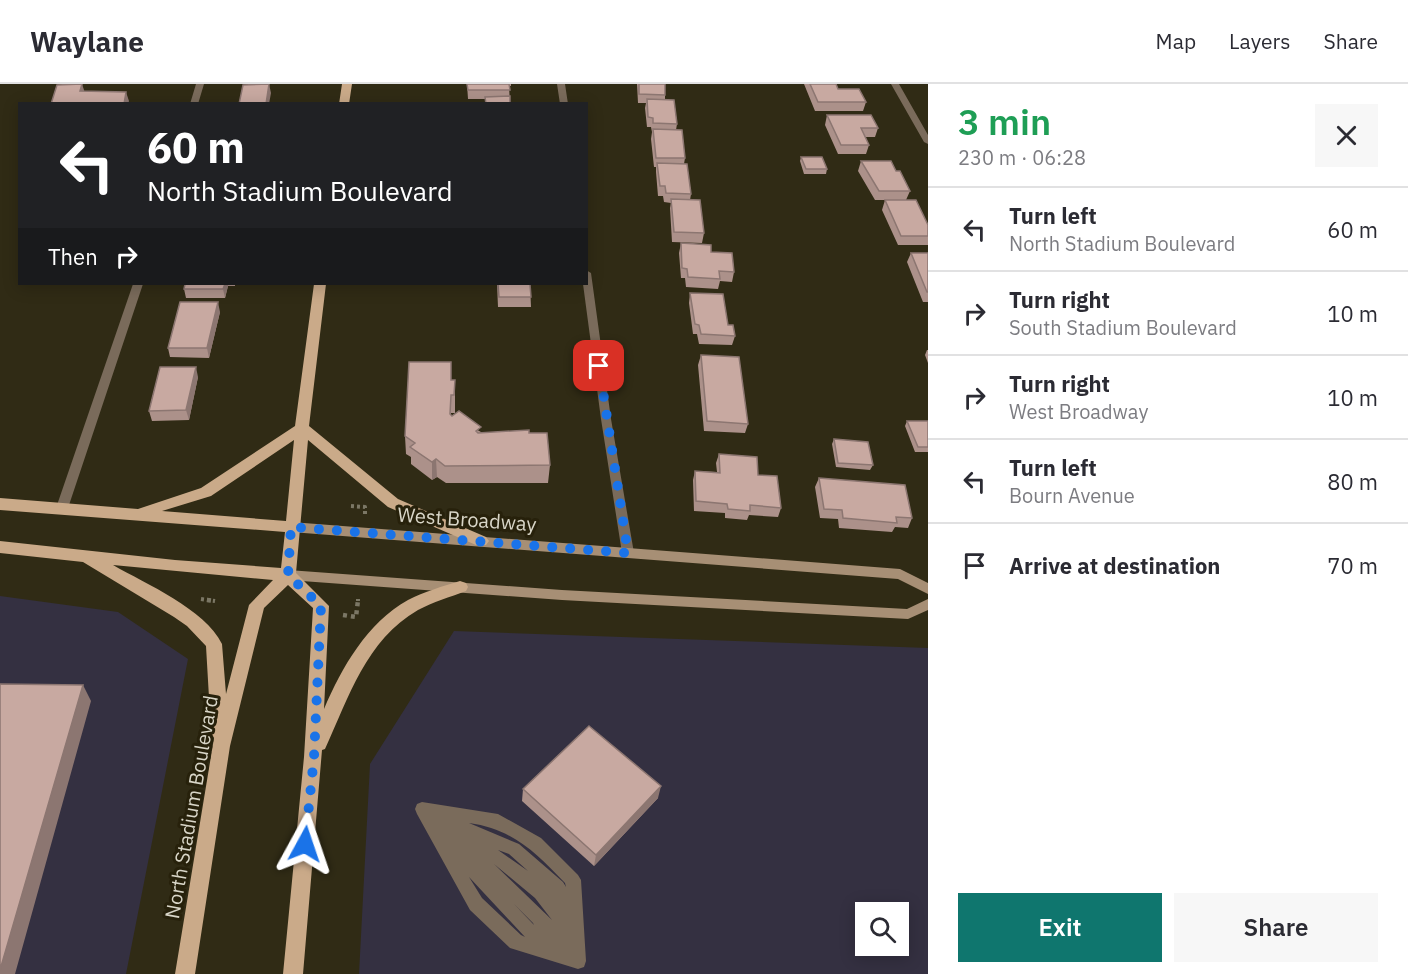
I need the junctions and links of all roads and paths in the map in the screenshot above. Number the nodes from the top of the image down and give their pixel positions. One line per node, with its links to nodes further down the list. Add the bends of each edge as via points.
1 (200, 84): 5 (street)
2 (347, 84): 6 (main road)
3 (561, 84): 7 (street)
4 (895, 84): 8 (street)
5 (195, 102)
6 (344, 102)
7 (564, 102)
8 (928, 142)
9 (138, 285): 15 (street)
10 (320, 285): 12 (main road)
11 (588, 285): 21 (street)
12 (302, 428): 16 (main road, via 206,492); 18 (main road); 19 (main road, via 393,503)
13 (0, 504): 15 (main road, West Broadway)
14 (351, 506): 17 (path, via 365,507)
15 (62, 508): 16 (main road, West Broadway)
16 (136, 514): 18 (main road, West Broadway)
17 (364, 519)
18 (291, 527): 19 (main road, West Broadway); 23 (main road)
19 (481, 542): 21 (main road, West Broadway)
20 (0, 547): 22 (main road)
21 (628, 553): 25 (main road, West Broadway, via 900,574)
22 (81, 555): 23 (main road); 31 (main road, via 194,621 214,644)
23 (288, 575): 24 (main road); 31 (main road, North Stadium Boulevard, via 257,605); 32 (main road, via 321,606)
24 (460, 587): 29 (main road, via 908,614); 32 (main road, via 412,606 382,629 335,698)
25 (928, 589)
26 (193, 598): 28 (path)
27 (358, 598): 30 (path, via 356,616)
28 (215, 601)
29 (928, 604)
30 (338, 614)
31 (221, 746): 35 (main road, North Stadium Boulevard)
32 (314, 757): 36 (main road)
33 (422, 809): 34 (street, via 532,910); 34 (street, via 476,904 516,942); 34 (street, via 514,849 558,887)
34 (578, 961)
35 (185, 974)
36 (293, 974)

